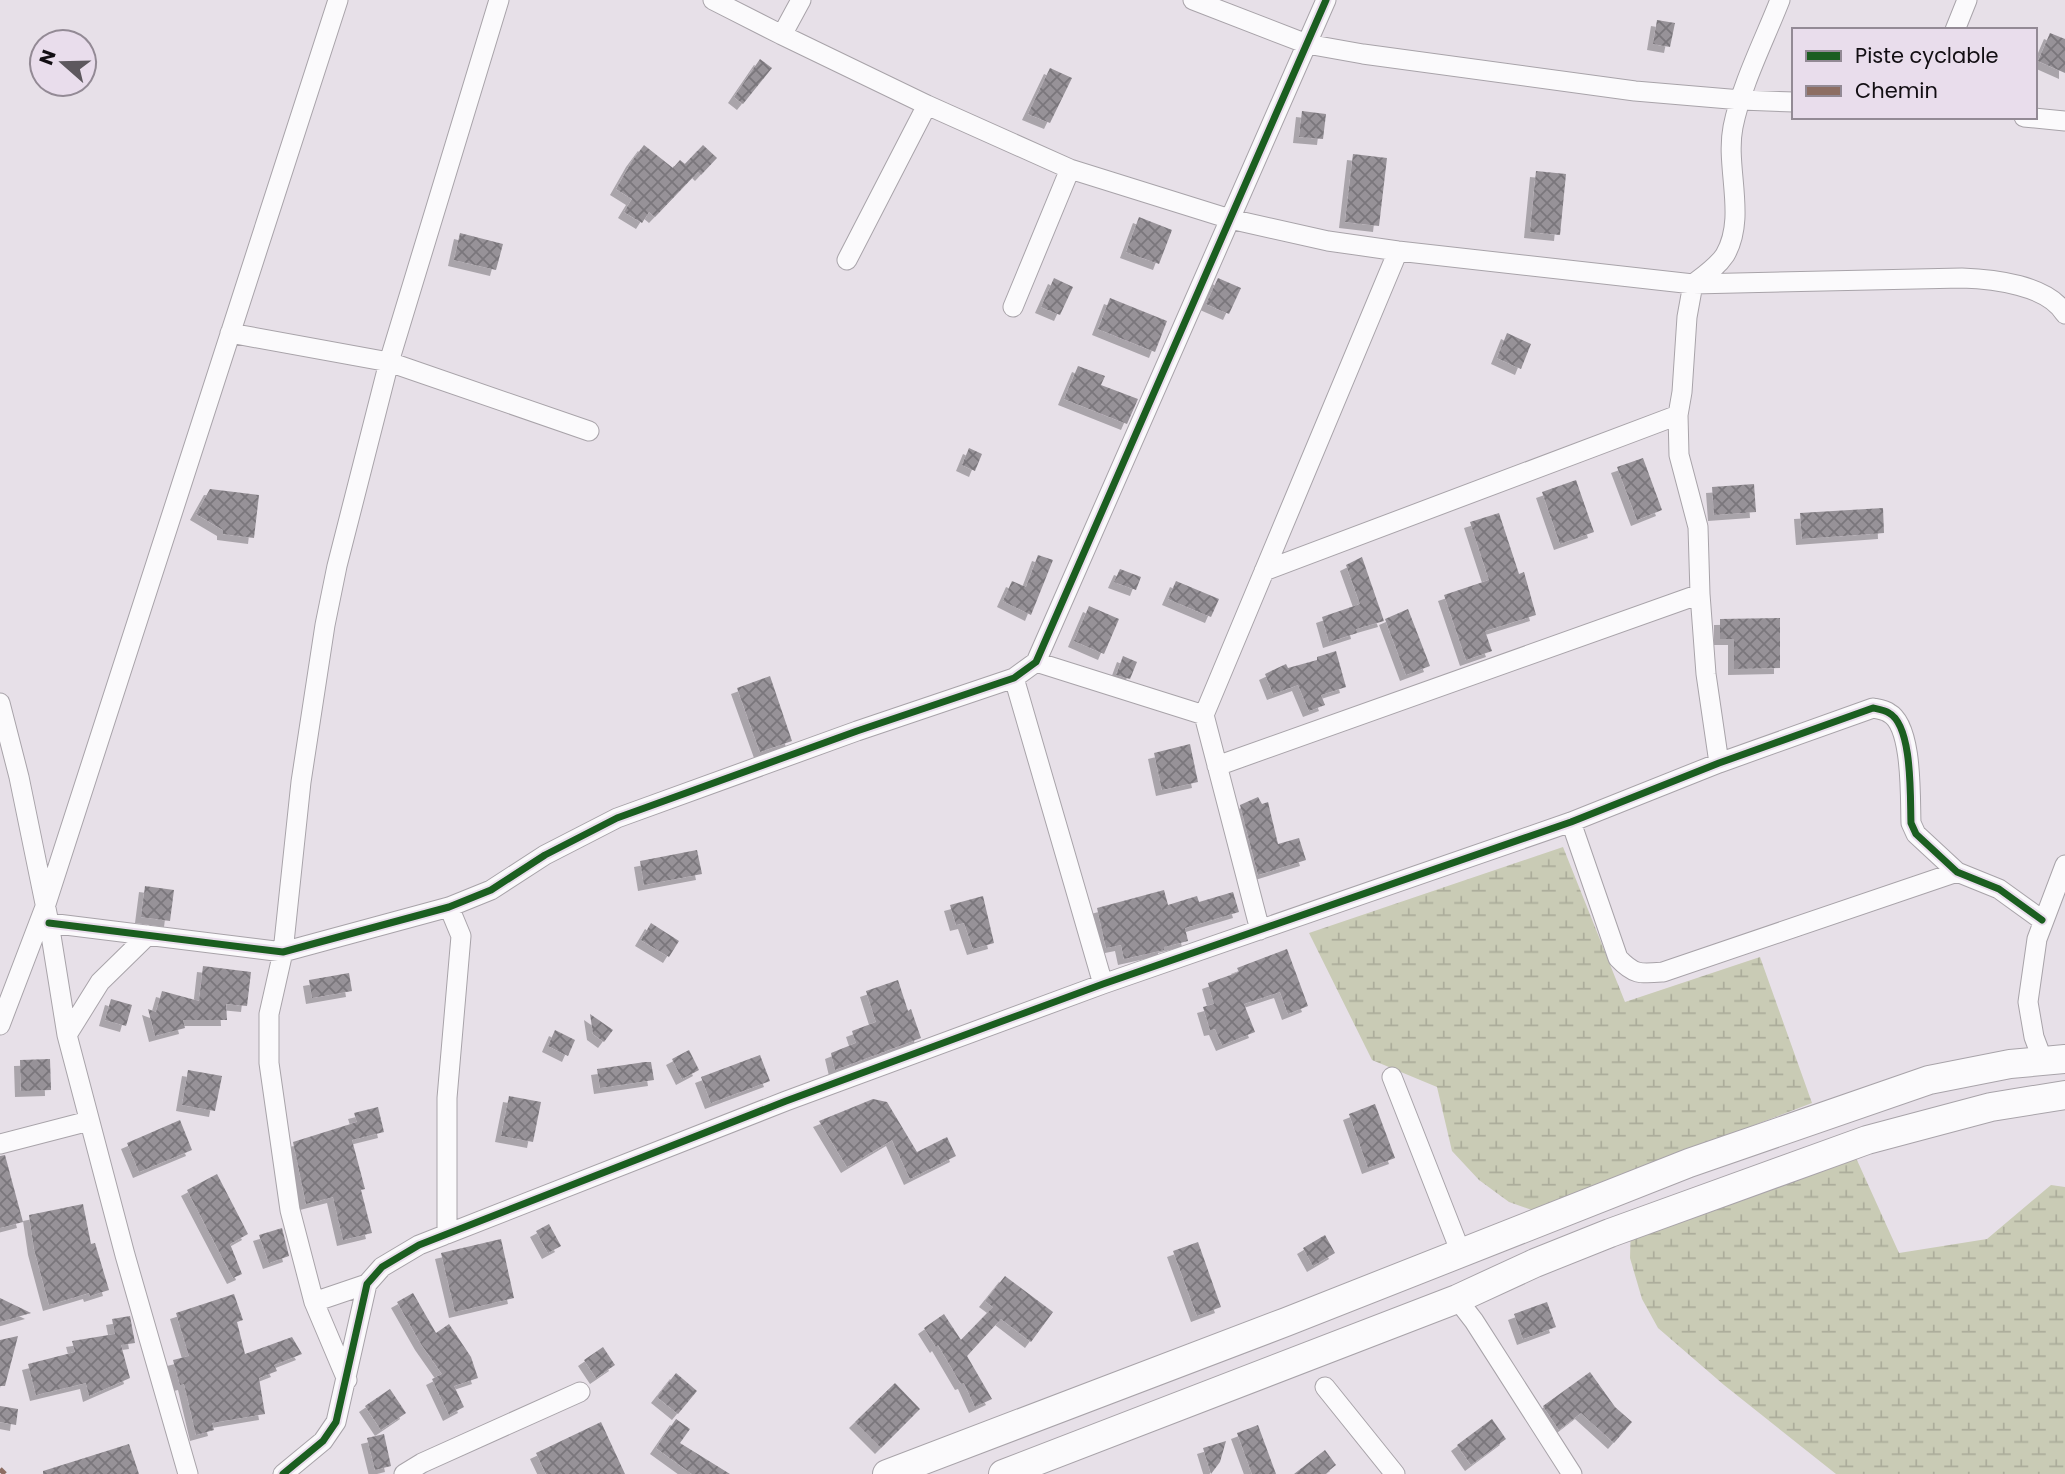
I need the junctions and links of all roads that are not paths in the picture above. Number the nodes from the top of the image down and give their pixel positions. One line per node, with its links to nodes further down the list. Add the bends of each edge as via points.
1 (338, 0): 24 (street)
2 (499, 0): 25 (street)
3 (713, 0): 10 (street)
4 (801, 0): 10 (street)
5 (1193, 0): 11 (street)
6 (1326, 0): 11 (street)
7 (1780, 0): 12 (street)
8 (1967, 0): 9 (street)
9 (1956, 28)
10 (782, 35): 14 (street)
11 (1307, 44): 12 (street, via 1635,91); 18 (street)
12 (1741, 100): 13 (street); 21 (street, via 1732,130 1732,236 1725,255)
13 (1792, 102)
14 (927, 105): 17 (street); 20 (street)
15 (2037, 118): 16 (street)
16 (2065, 121)
17 (1070, 169): 18 (street); 22 (street)
18 (1230, 219): 19 (street); 30 (street)
19 (1398, 251): 21 (street); 28 (street)
20 (847, 260)
21 (1693, 284): 23 (street, via 1989,279 2040,293 2054,300); 26 (street)
22 (1013, 307)
23 (2065, 314)
24 (230, 333): 25 (street); 40 (street)
25 (389, 362): 27 (street); 44 (street, via 325,625 301,782)
26 (1678, 415): 28 (street); 29 (street, via 1680,462 1698,527)
27 (589, 430)
28 (1264, 571): 33 (street)
29 (1700, 594): 34 (street); 35 (street)
30 (1036, 662): 31 (street); 33 (street)
31 (1014, 678): 39 (street, via 617,818 545,855 491,890); 45 (street)
32 (0, 703): 40 (street)
33 (1204, 715): 35 (street)
34 (1719, 763): 36 (street); 38 (street, via 1873,708 1890,713 1907,747 1913,829)
35 (1217, 766): 42 (street)
36 (1571, 822): 38 (street, via 1618,958 1639,974 1663,972); 42 (street)
37 (2065, 865): 41 (street)
38 (1957, 872): 41 (street, via 1999,889)
39 (449, 907): 44 (street); 53 (street, via 461,936 447,1098)
40 (47, 915): 43 (street); 46 (street); 47 (street)
41 (2042, 920): 48 (street, via 2028,1002 2034,1037)
42 (1260, 930): 45 (street)
43 (148, 935): 44 (street); 47 (street, via 100,982)
44 (283, 952): 57 (street, via 269,1014 269,1063 290,1210)
45 (1103, 984): 53 (street, via 773,1106)
46 (0, 1025)
47 (67, 1035): 51 (street)
48 (2054, 1060): 54 (highway, via 2010,1063 1930,1080 1689,1163)
49 (1392, 1077): 54 (street)
50 (2065, 1095): 56 (highway, via 1991,1107 1867,1140 1610,1233)
51 (89, 1121): 52 (street); 61 (street)
52 (0, 1144)
53 (447, 1234): 55 (street, via 382,1267)
54 (1461, 1253): 64 (highway)
55 (367, 1283): 57 (street); 58 (street)
56 (1457, 1299): 65 (highway); 67 (street)
57 (314, 1302): 58 (street)
58 (346, 1380): 62 (street, via 336,1422 323,1441)
59 (1325, 1387): 66 (street)
60 (580, 1392): 63 (street)
61 (188, 1474)
62 (283, 1474)
63 (404, 1474)
64 (887, 1474)
65 (1003, 1474)
66 (1395, 1474)
67 (1572, 1474)

